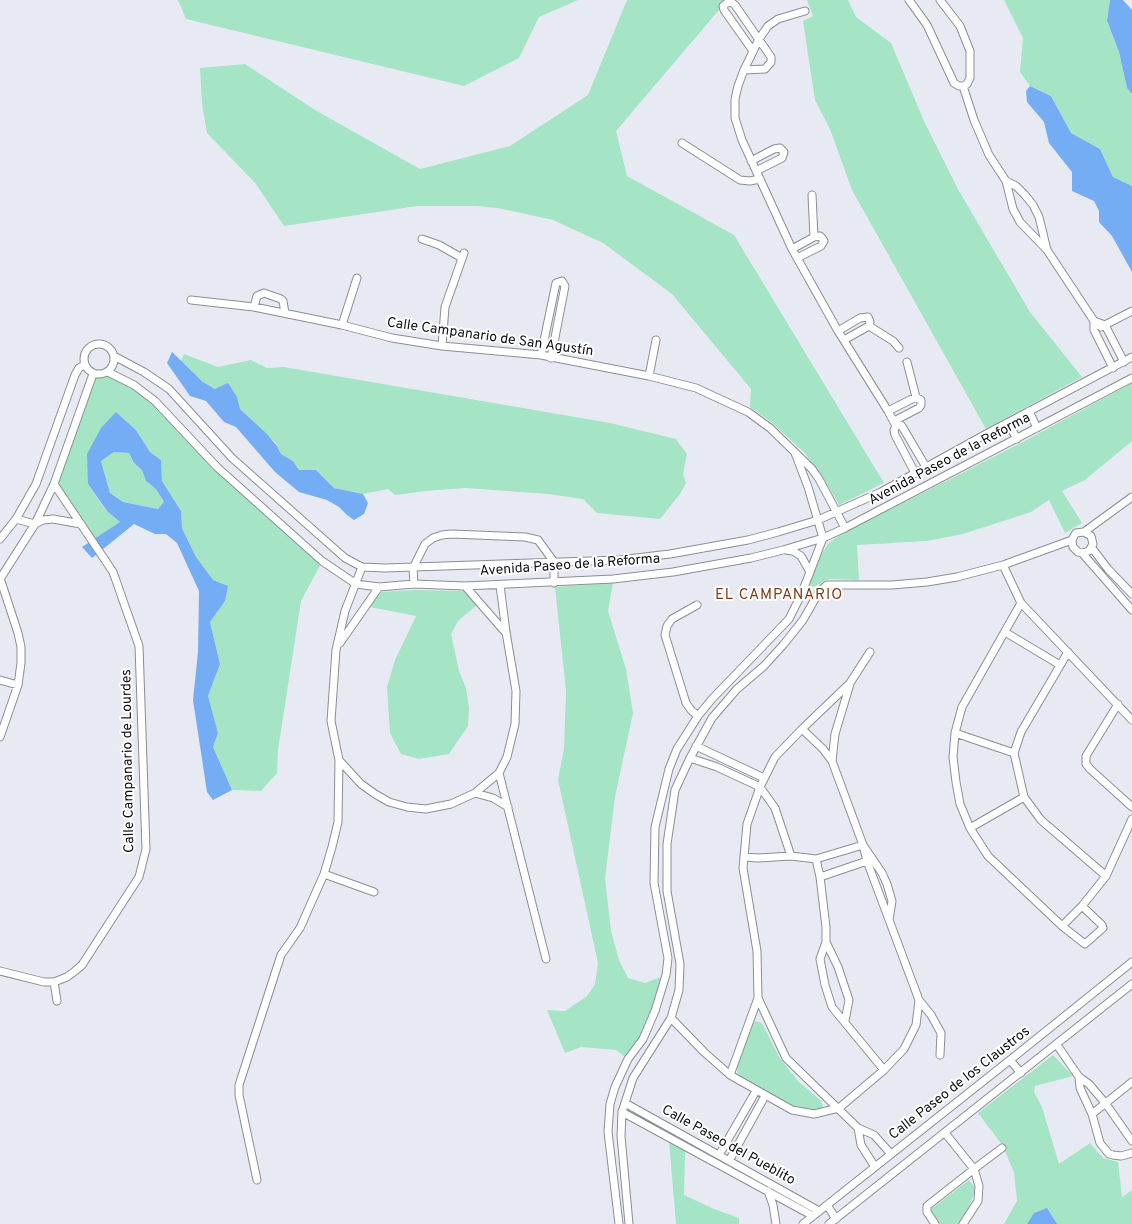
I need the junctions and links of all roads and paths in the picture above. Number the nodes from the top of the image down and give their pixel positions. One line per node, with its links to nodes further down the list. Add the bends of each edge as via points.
1 (909, 0): 7 (street, via 927,25 954,83)
2 (940, 0): 7 (street, via 960,26 970,51 970,78)
3 (804, 11): 4 (street, via 778,19)
4 (759, 39): 5 (street); 5 (street, via 735,5 731,2 723,6); 6 (street, via 771,62 765,69)
5 (753, 51): 6 (street)
6 (744, 70): 9 (street, via 735,99 735,118)
7 (963, 86): 12 (street, via 989,155)
8 (682, 143): 11 (street, via 740,180)
9 (751, 161): 10 (street); 10 (street, via 774,149 780,148 784,152 782,158)
10 (756, 172): 11 (street)
11 (760, 179): 16 (street)
12 (1006, 181): 17 (street, via 1020,222); 17 (street, via 1025,194 1033,205)
13 (812, 195): 14 (street)
14 (814, 237): 16 (street); 18 (street, via 820,236 823,244)
15 (422, 239): 32 (street, via 463,255 445,307)
16 (792, 249): 18 (street)
17 (1047, 250): 24 (street)
18 (797, 258): 29 (street)
19 (357, 278): 25 (street)
20 (191, 300): 21 (street, Calle Campanario de San Agustín)
21 (254, 307): 23 (street, Calle Campanario de San Agustín); 23 (street, via 257,296 264,293 281,299)
22 (1132, 311): 26 (street)
23 (285, 313): 25 (street, Calle Campanario de San Agustín)
24 (1094, 321): 26 (street); 28 (street)
25 (342, 324): 32 (street, Calle Campanario de San Agustín, via 392,338)
26 (1105, 325): 28 (street); 39 (street)
27 (868, 326): 29 (street, via 870,320 864,316); 31 (street); 33 (street)
28 (1094, 330): 41 (street)
29 (838, 331): 31 (street)
30 (656, 340): 44 (street)
31 (844, 340): 47 (street)
32 (442, 346): 34 (street, Calle Campanario de San Agustín)
33 (899, 348)
34 (541, 355): 36 (street, Calle Campanario de San Agustín); 36 (street, via 556,283 562,281 565,286)
35 (114, 356): 40 (street, via 108,346 94,344 84,353); 42 (street); 73 (street, Avenida Paseo de la Reforma, via 168,389 232,458 345,558)
36 (551, 358): 44 (street, Calle Campanario de San Agustín)
37 (1132, 358): 39 (street, Avenida Paseo de la Reforma)
38 (907, 362): 46 (street)
39 (1124, 362): 41 (street, Avenida Paseo de la Reforma)
40 (84, 365): 43 (street); 59 (street, via 76,372 36,484)
41 (1113, 368): 48 (street, Avenida Paseo de la Reforma)
42 (108, 372): 43 (street); 78 (street, Avenida Paseo de la Reforma, via 155,400 217,467 322,561)
43 (93, 374): 56 (street)
44 (649, 376): 53 (street, Calle Campanario de San Agustín, via 696,388 748,412)
45 (1132, 378): 51 (street, Avenida Paseo de la Reforma)
46 (916, 397): 47 (street); 50 (street, via 921,400 921,405)
47 (888, 411): 50 (street)
48 (1029, 411): 49 (street, Avenida Paseo de la Reforma); 51 (street)
49 (1008, 423): 52 (street); 54 (street, Avenida Paseo de la Reforma)
50 (895, 424): 54 (street, via 901,425); 55 (street, via 894,435)
51 (1037, 428): 52 (street, Avenida Paseo de la Reforma)
52 (1017, 439): 63 (street, Avenida Paseo de la Reforma)
53 (795, 453): 58 (street, Calle Campanario de San Agustín, via 812,468); 60 (street, Calle Campanario de San Agustín)
54 (926, 467): 55 (street, Avenida Paseo de la Reforma)
55 (914, 473): 58 (street, Avenida Paseo de la Reforma)
56 (54, 484): 61 (street); 62 (street, Calle Campanario de Lourdes)
57 (1132, 497): 64 (street)
58 (838, 511): 60 (street, Avenida Paseo de la Reforma); 63 (street, Calle Campanario de San Agustín)
59 (16, 519): 61 (street); 66 (street)
60 (818, 520): 65 (street, Calle Campanario de San Agustín); 71 (street, Avenida Paseo de la Reforma, via 748,540 670,554)
61 (36, 524): 62 (street, via 53,519); 76 (street)
62 (81, 524): 132 (street, Calle Campanario de Lourdes, via 113,572 139,646 146,849 139,877 82,965)
63 (845, 528): 65 (street, Avenida Paseo de la Reforma)
64 (1084, 532): 67 (street, via 1076,533); 68 (street, via 1093,539)
65 (822, 538): 69 (street, Avenida Paseo de la Reforma); 75 (street)
66 (0, 539)
67 (1072, 540): 70 (street, via 1072,547); 72 (street)
68 (1092, 548): 70 (street); 83 (street)
69 (783, 550): 75 (street, via 801,556); 77 (street, Avenida Paseo de la Reforma, via 673,572)
70 (1082, 553): 86 (street)
71 (554, 562): 74 (street, Avenida Paseo de la Reforma); 74 (street, via 538,540 442,534 425,544); 77 (street)
72 (1003, 565): 84 (street); 102 (street, via 927,582 859,586 833,584 824,587 784,644 712,718)
73 (362, 567): 74 (street, Avenida Paseo de la Reforma); 78 (street)
74 (413, 568): 79 (street)
75 (810, 572): 97 (street, via 789,619 728,680)
76 (0, 578): 95 (street, via 21,647)
77 (554, 582): 80 (street, Avenida Paseo de la Reforma)
78 (356, 584): 82 (street, Avenida Paseo de la Reforma); 89 (street, via 345,611)
79 (414, 584): 81 (street, Avenida Paseo de la Reforma); 82 (street, Avenida Paseo de la Reforma)
80 (500, 585): 81 (street, Avenida Paseo de la Reforma); 87 (street)
81 (465, 586): 87 (street)
82 (379, 587): 89 (street)
83 (1132, 594)
84 (1021, 603): 88 (street); 91 (street)
85 (697, 605): 97 (street, via 672,619 665,635 686,703)
86 (1132, 610)
87 (506, 632): 107 (street, via 516,691 515,724 512,741)
88 (1005, 632): 92 (street); 100 (street, via 962,707)
89 (336, 650): 105 (street, via 331,721)
90 (870, 652): 94 (street)
91 (1068, 652): 92 (street); 96 (street)
92 (1060, 665): 103 (street, via 1021,732)
93 (0, 680): 95 (street)
94 (850, 683): 99 (street); 106 (street, via 835,734)
95 (18, 685): 101 (street)
96 (1118, 704): 98 (street); 113 (street, via 1086,756 1086,764)
97 (698, 716): 171 (street, via 677,749 669,769 656,827 654,883 668,958 664,986 643,1039 628,1059 610,1104 608,1132)
98 (1132, 720)
99 (802, 729): 106 (street); 108 (street, via 775,757)
100 (955, 733): 103 (street); 115 (street, via 956,782 960,804)
101 (0, 737)
102 (696, 746): 104 (street); 108 (street)
103 (1014, 753): 111 (street)
104 (690, 758): 109 (street); 137 (street, via 675,790 667,844 667,891 680,964 679,990)
105 (339, 760): 110 (street, via 374,794 407,807 426,809 451,804); 121 (street, via 338,822)
106 (832, 760): 116 (street)
107 (499, 772): 110 (street); 112 (street)
108 (764, 778): 109 (street)
109 (760, 787): 117 (street, via 774,808); 118 (street, via 748,824)
110 (475, 793): 112 (street)
111 (1024, 797): 115 (street); 122 (street, via 1041,820)
112 (508, 807): 129 (street)
113 (1132, 807)
114 (1132, 819): 122 (street)
115 (970, 828): 127 (street, via 988,856)
116 (863, 845): 119 (street); 120 (street)
117 (791, 856): 118 (street); 119 (street)
118 (744, 857): 134 (street, via 757,951)
119 (816, 859): 123 (street)
120 (870, 860): 123 (street); 126 (street); 126 (street, via 882,873 892,901)
121 (324, 874): 124 (street); 166 (street, via 300,928 281,955 239,1085 238,1096)
122 (1106, 876): 125 (street)
123 (820, 877): 128 (street)
124 (374, 892)
125 (1082, 906): 127 (street); 127 (street, via 1103,928 1085,944)
126 (889, 921): 136 (street)
127 (1062, 926)
128 (826, 942): 138 (street, via 849,1000); 138 (street, via 820,959 825,984 832,1007)
129 (546, 959)
130 (1132, 962): 141 (street, Calle Paseo de los Claustros)
131 (0, 971): 132 (street)
132 (54, 982): 135 (street)
133 (1132, 984): 139 (street, Calle Paseo de los Claustros)
134 (758, 998): 144 (street); 151 (street, via 786,1058)
135 (57, 1000)
136 (919, 1000): 140 (street, via 941,1033); 142 (street, via 916,1025 904,1050)
137 (671, 1018): 144 (street); 149 (street, via 633,1078)
138 (845, 1021): 142 (street)
139 (1057, 1045): 143 (street, Calle Paseo de los Claustros); 145 (street)
140 (940, 1055)
141 (1010, 1060): 143 (street); 160 (street, Calle Paseo de los Claustros)
142 (884, 1070): 151 (street)
143 (1021, 1073): 155 (street, Calle Paseo de los Claustros)
144 (730, 1075): 147 (street)
145 (1079, 1077): 150 (street); 153 (street, via 1080,1088)
146 (1132, 1082): 150 (street)
147 (756, 1091): 148 (street); 161 (street)
148 (765, 1096): 151 (street, via 799,1112 814,1114); 162 (street)
149 (625, 1103): 152 (street); 158 (street, Calle Paseo del Pueblito)
150 (1106, 1104): 153 (street); 156 (street)
151 (839, 1108): 154 (street)
152 (622, 1112): 158 (street, Calle Paseo del Pueblito); 172 (street)
153 (1092, 1114): 159 (street, via 1098,1139 1109,1154)
154 (858, 1128): 160 (street, via 874,1135); 163 (street, via 861,1145)
155 (945, 1132): 164 (street); 170 (street, Calle Paseo de los Claustros)
156 (1132, 1141)
157 (1002, 1148): 164 (street)
158 (700, 1149): 161 (street, Calle Paseo del Pueblito); 165 (street, Calle Paseo del Pueblito)
159 (1132, 1153)
160 (891, 1154): 163 (street, Calle Paseo de los Claustros)
161 (719, 1155): 162 (street, Calle Paseo del Pueblito)
162 (729, 1161): 165 (street, Calle Paseo del Pueblito)
163 (875, 1167): 168 (street, Calle Paseo de los Claustros)
164 (974, 1169): 176 (street, via 927,1206); 177 (street, via 979,1186 978,1201)
165 (749, 1176): 167 (street, Calle Paseo del Pueblito); 169 (street, Calle Paseo del Pueblito)
166 (258, 1180)
167 (768, 1191): 169 (street, Calle Paseo del Pueblito); 173 (street)
168 (827, 1205): 169 (street, Calle Paseo de los Claustros); 170 (street)
169 (816, 1213): 174 (street, Calle Paseo de los Claustros)
170 (836, 1219): 175 (street, Calle Paseo de los Claustros)
171 (618, 1224)
172 (629, 1224)
173 (776, 1224)
174 (803, 1224)
175 (829, 1224)
176 (935, 1224)
177 (963, 1224)

